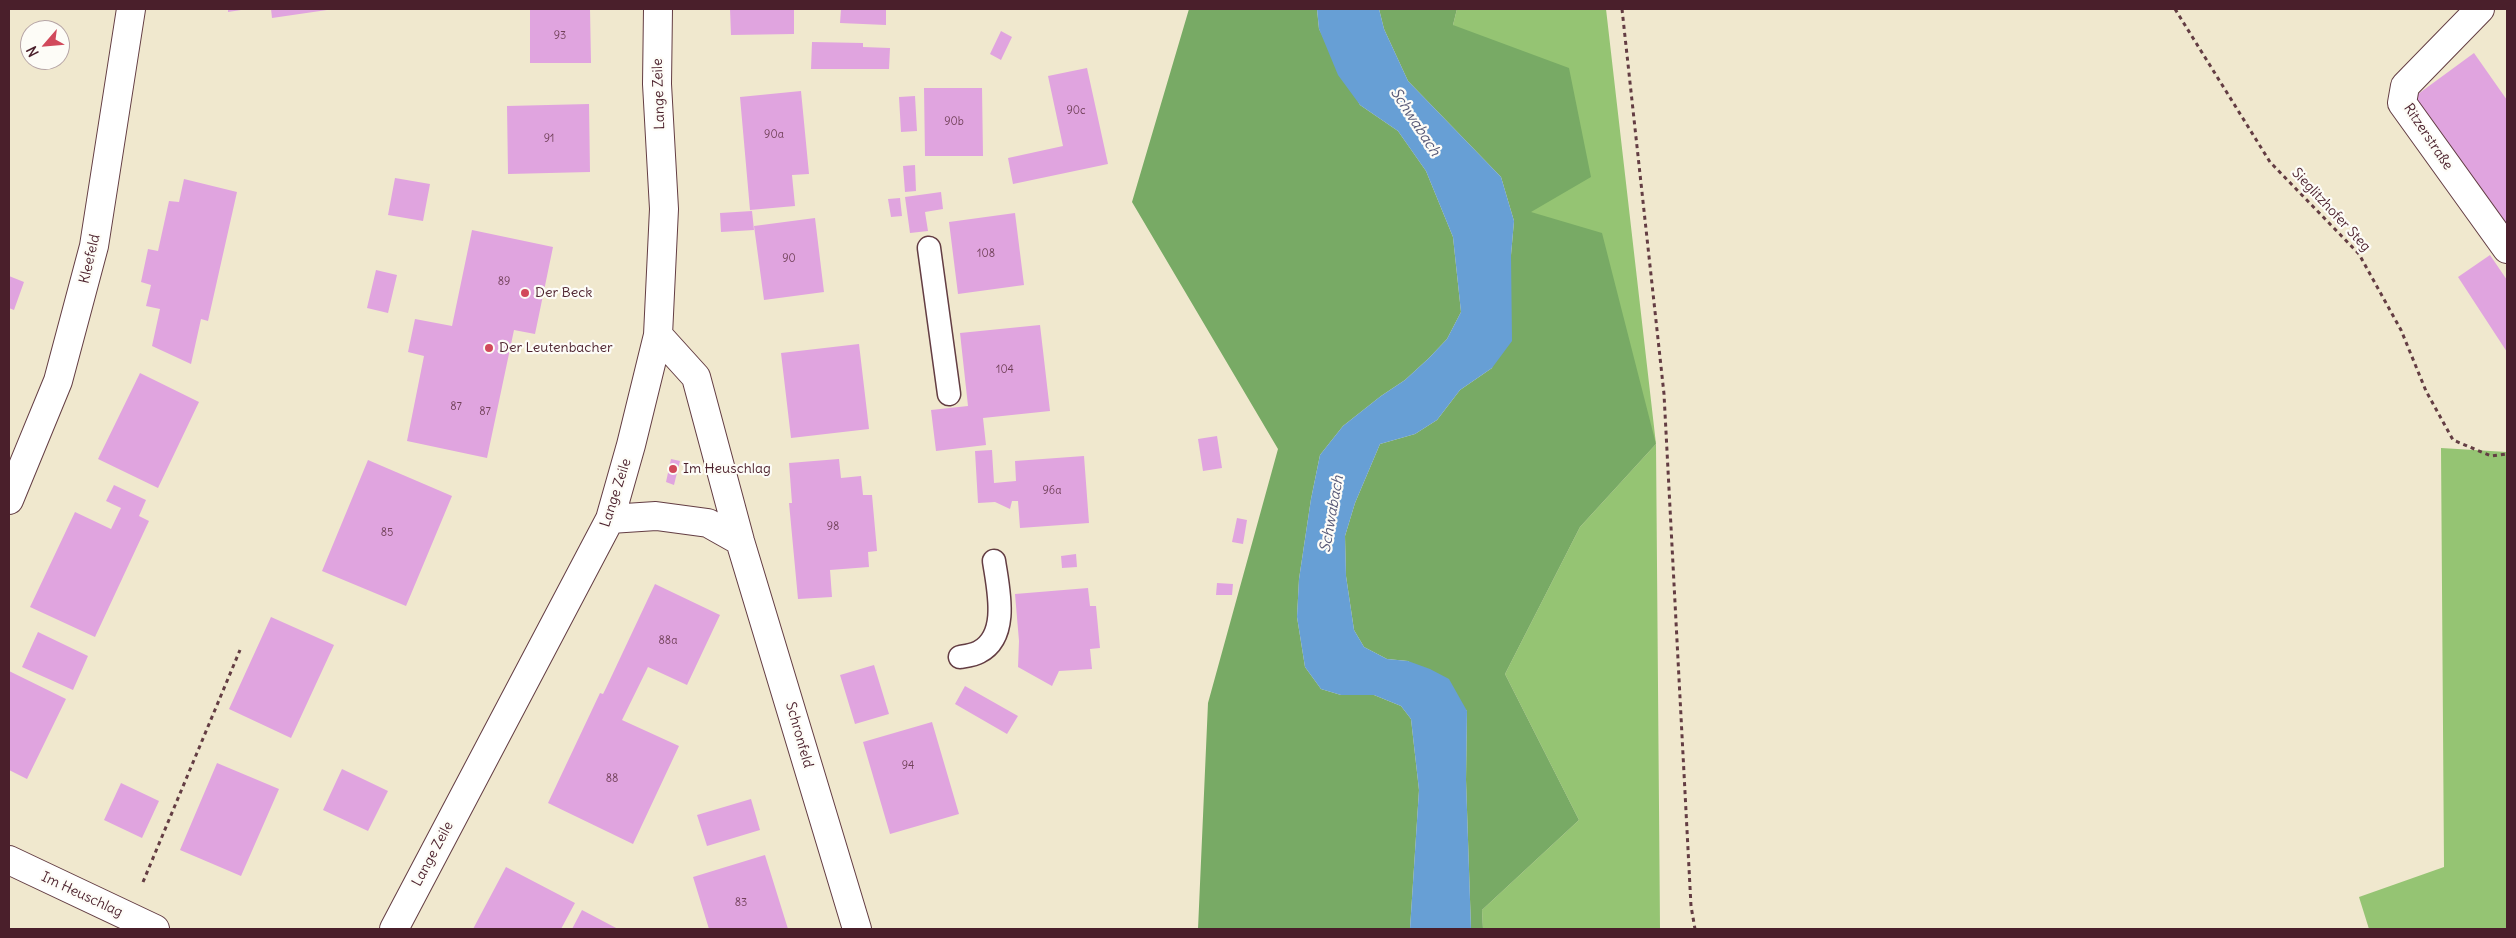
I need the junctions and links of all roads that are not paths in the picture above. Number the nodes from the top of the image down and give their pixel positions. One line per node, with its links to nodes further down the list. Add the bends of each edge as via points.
1 (131, 9): 8 (street, Kleefeld, via 94,246 58,381)
2 (658, 9): 6 (street, Lange Zeile, via 657,84 664,209)
3 (2480, 9): 5 (street, Ritzerstraße, via 2405,86 2402,103)
4 (929, 248): 7 (lane)
5 (2507, 249)
6 (658, 335): 9 (street, Lange Zeile); 10 (street, Schronfeld, via 696,377)
7 (949, 394)
8 (9, 500)
9 (610, 519): 10 (street, via 656,516 708,523); 15 (street, Lange Zeile)
10 (740, 541): 16 (street, Schronfeld)
11 (994, 561): 12 (lane, via 1000,608 995,636 980,651)
12 (960, 657)
13 (9, 860): 14 (street, Im Heuschlag)
14 (155, 929)
15 (394, 929)
16 (858, 929)

